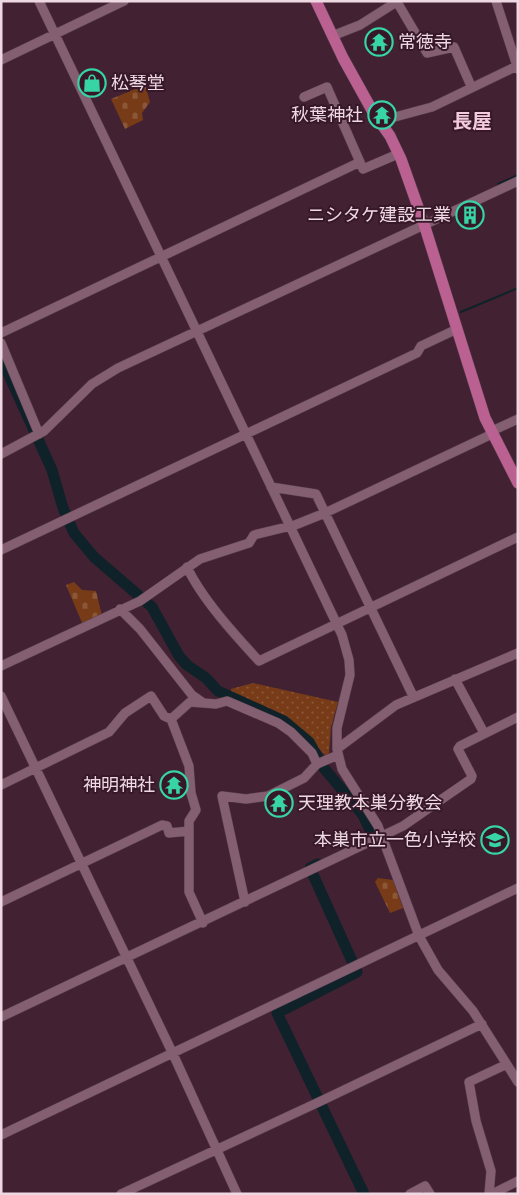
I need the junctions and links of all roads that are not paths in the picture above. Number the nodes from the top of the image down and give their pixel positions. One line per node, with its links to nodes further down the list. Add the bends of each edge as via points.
1 (38, 1): 6 (street)
2 (124, 1): 6 (street)
3 (316, 1): 7 (main road)
4 (496, 1): 9 (street)
5 (398, 2): 7 (street, via 360,25); 10 (street, via 427,53 454,47)
6 (54, 34): 8 (street); 17 (street)
7 (332, 36): 12 (main road)
8 (1, 60)
9 (517, 68): 10 (street)
10 (471, 86): 12 (street, via 432,107)
11 (304, 98): 14 (street, via 327,87)
12 (380, 121): 13 (main road)
13 (398, 154): 14 (street, via 363,169); 16 (main road)
14 (360, 162): 17 (street)
15 (518, 181): 16 (street)
16 (424, 224): 18 (main road); 19 (street)
17 (161, 257): 19 (street); 20 (street)
18 (457, 329): 23 (main road); 25 (street, via 421,346 417,352)
19 (196, 331): 24 (street, via 103,376); 25 (street)
20 (1, 333)
21 (1, 342): 24 (street)
22 (518, 419): 23 (street)
23 (492, 432): 27 (main road); 29 (street)
24 (40, 434): 26 (street)
25 (246, 434): 28 (street); 32 (street)
26 (1, 454)
27 (518, 483)
28 (271, 487): 29 (street, via 316,494); 30 (street)
29 (325, 513): 30 (street); 34 (street)
30 (290, 526): 33 (street, via 254,535 249,543 200,559); 36 (street)
31 (518, 537): 34 (street)
32 (1, 550)
33 (187, 567): 35 (street, via 143,598); 36 (street, via 222,618 258,661)
34 (371, 608): 36 (street); 41 (street)
35 (120, 609): 38 (street); 42 (street, via 192,695)
36 (336, 623): 46 (street, via 346,648 350,675 337,728)
37 (518, 653): 39 (street)
38 (1, 666)
39 (455, 679): 41 (street); 45 (street)
40 (1, 696): 48 (street)
41 (413, 696): 46 (street, via 396,705)
42 (204, 702): 44 (street, via 190,702); 47 (street, via 228,701 278,723 312,753)
43 (518, 717): 45 (street)
44 (171, 719): 48 (street, via 164,716 151,696 125,713 110,732); 50 (street, via 189,766 190,793 196,810 189,821)
45 (484, 733): 51 (street, via 458,749 471,779)
46 (337, 752): 47 (street); 51 (street, via 348,782)
47 (317, 764): 55 (street, via 304,778 268,796 222,796)
48 (36, 768): 49 (street); 52 (street)
49 (1, 785)
50 (189, 831): 52 (street, via 169,833 167,826 162,825); 56 (street, via 189,892)
51 (383, 836): 55 (street); 57 (street)
52 (81, 864): 54 (street); 58 (street)
53 (518, 888): 57 (street)
54 (1, 902)
55 (245, 902): 56 (street)
56 (203, 923): 58 (street)
57 (419, 936): 60 (street, via 438,970); 61 (street)
58 (127, 959): 59 (street); 61 (street)
59 (1, 1018)
60 (482, 1024): 62 (street); 65 (street)
61 (173, 1054): 64 (street); 65 (street)
62 (505, 1065): 63 (street); 71 (street, via 469,1082 476,1121 491,1171)
63 (518, 1082)
64 (1, 1135)
65 (218, 1150): 67 (street); 68 (street)
66 (518, 1181): 71 (street)
67 (121, 1194)
68 (237, 1194)
69 (410, 1194): 70 (street, via 426,1186)
70 (430, 1194)
71 (491, 1194)

